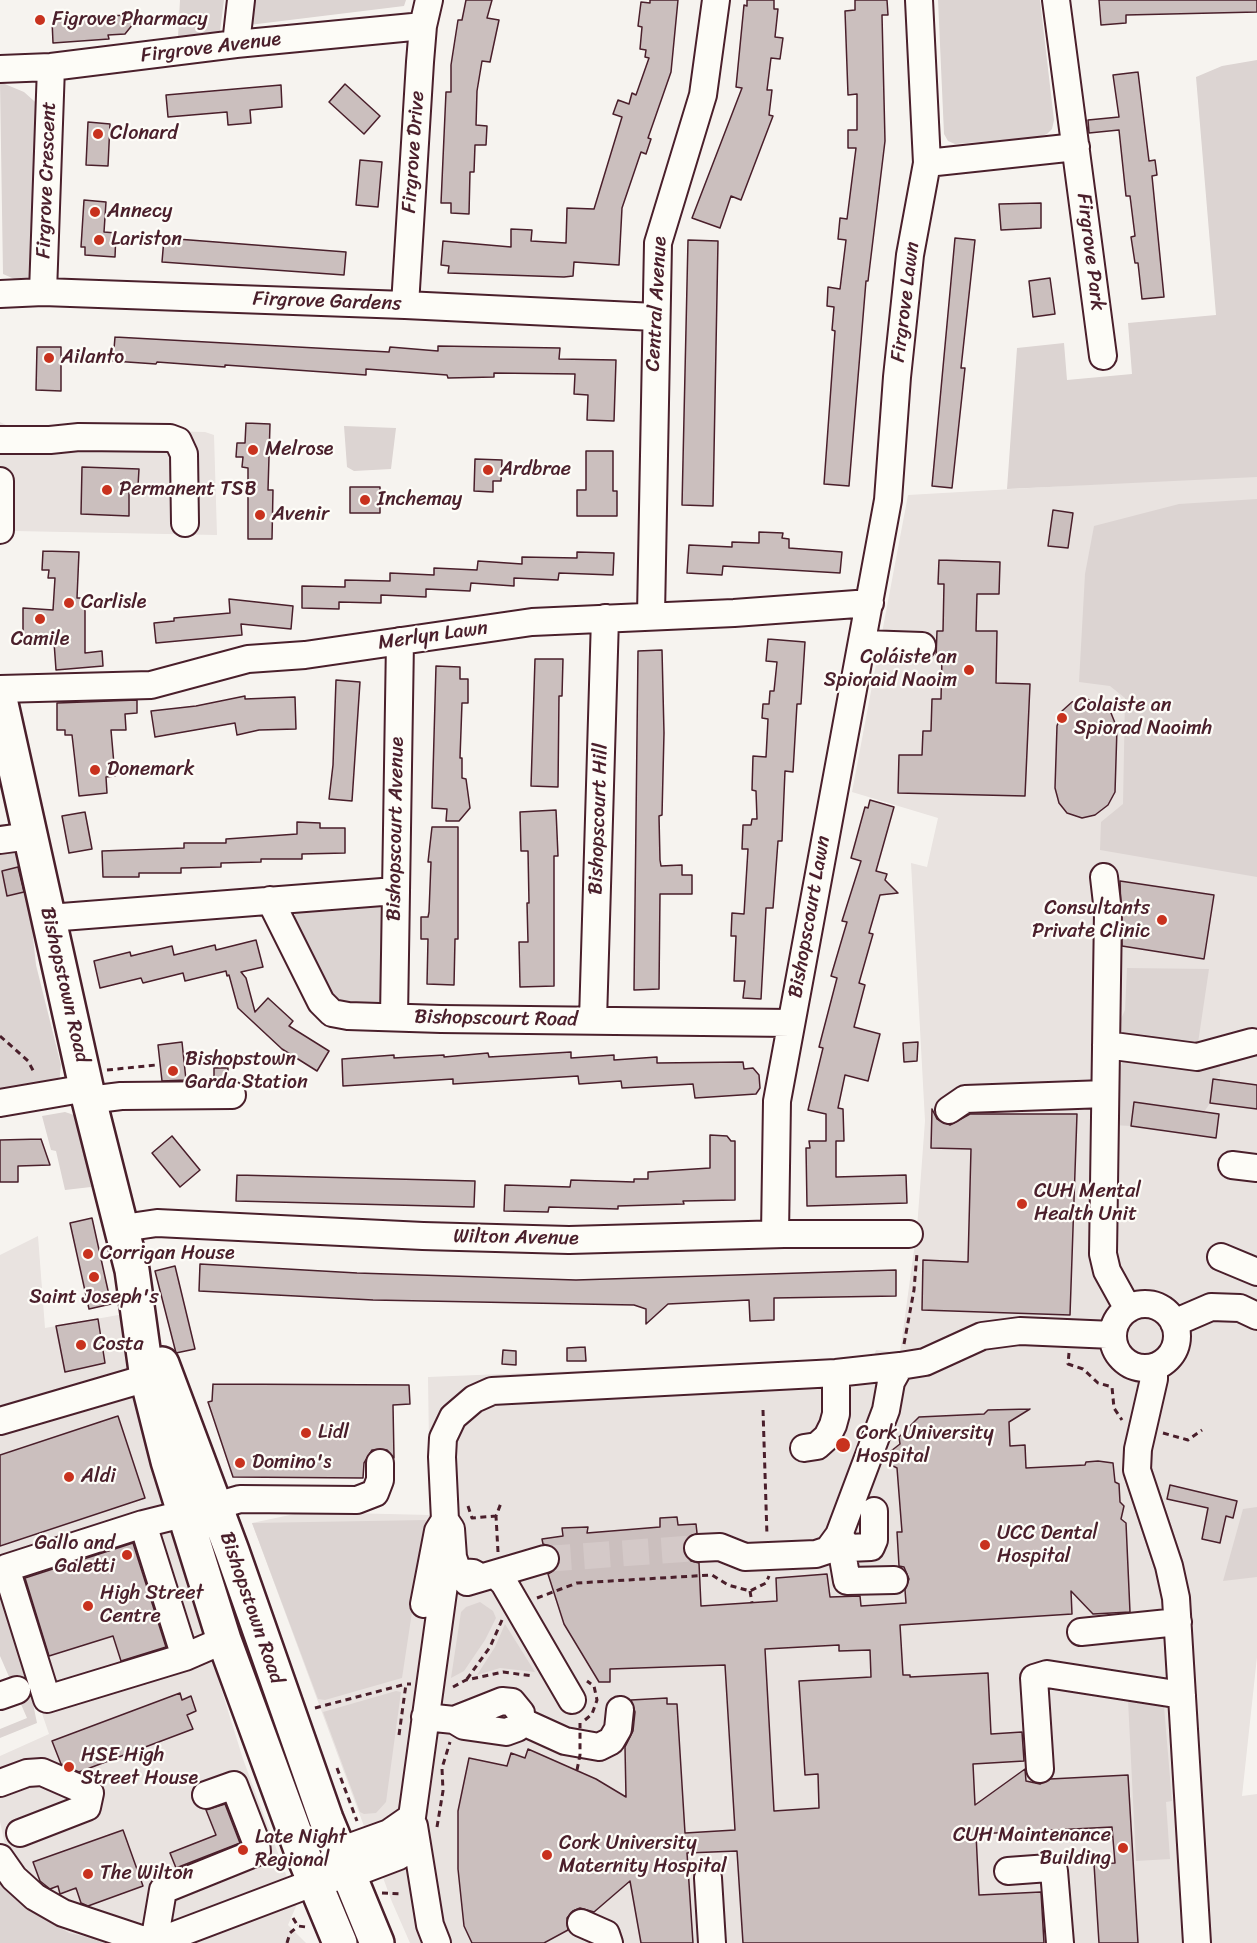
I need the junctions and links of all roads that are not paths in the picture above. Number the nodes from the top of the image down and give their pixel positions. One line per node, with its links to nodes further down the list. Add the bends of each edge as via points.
1 (241, 0): 7 (street)
2 (429, 0): 6 (street, Firgrove Drive)
3 (716, 0): 15 (street, Central Avenue, via 703,94 658,243)
4 (920, 0): 11 (street, Firgrove Lawn)
5 (1056, 0): 10 (street, Firgrove Park)
6 (423, 26): 7 (street, Firgrove Avenue); 14 (street, Firgrove Drive)
7 (236, 44): 8 (street, Firgrove Avenue)
8 (51, 67): 9 (street, Firgrove Avenue); 12 (street, Firgrove Crescent)
9 (0, 69)
10 (1076, 147): 11 (street); 16 (street, Firgrove Park)
11 (927, 163): 21 (street, Firgrove Lawn, via 910,255 888,500)
12 (43, 292): 13 (street, Firgrove Gardens); 14 (street, Firgrove Gardens)
13 (0, 294)
14 (405, 305): 15 (street, Firgrove Gardens)
15 (655, 317): 22 (street, Central Avenue)
16 (1103, 356)
17 (0, 440): 19 (street, via 79,437 178,441 184,454)
18 (0, 481): 20 (street)
19 (185, 523)
20 (0, 530)
21 (870, 603): 22 (street, Merlyn Lawn); 25 (street, Bishopscourt Lawn)
22 (651, 615): 23 (street, Merlyn Lawn)
23 (605, 618): 24 (street, Merlyn Lawn, via 508,624); 35 (street, Bishopscourt Hill)
24 (400, 641): 27 (street, Merlyn Lawn, via 248,659 151,685); 31 (street, Bishopscourt Avenue)
25 (864, 644): 26 (street); 36 (street, Bishopscourt Lawn)
26 (922, 646)
27 (0, 688)
28 (0, 699): 29 (main road, Bishopstown Road)
29 (15, 838): 33 (main road, Bishopstown Road)
30 (1104, 877): 38 (street, via 1108,912)
31 (396, 891): 32 (street); 34 (street, Bishopscourt Avenue)
32 (270, 900): 33 (street); 34 (street, Bishopscourt Road, via 326,1009 348,1016)
33 (49, 918): 39 (main road, Bishopstown Road)
34 (394, 1017): 35 (street, Bishopscourt Road)
35 (593, 1020): 36 (street, Bishopscourt Road)
36 (790, 1023): 48 (street, Bishopscourt Lawn, via 774,1119)
37 (1252, 1042): 38 (street, via 1197,1057)
38 (1106, 1045): 40 (street)
39 (92, 1086): 41 (street, via 121,1096); 42 (street); 46 (main road, Bishopstown Road)
40 (1105, 1094): 43 (street, via 965,1099); 52 (street, via 1103,1254 1107,1272)
41 (232, 1095)
42 (0, 1103)
43 (949, 1110)
44 (1232, 1165): 45 (street)
45 (1257, 1168)
46 (123, 1228): 48 (street, Wilton Avenue, via 157,1223 569,1240); 50 (main road, Bishopstown Road)
47 (909, 1233): 48 (street, Wilton Avenue)
48 (775, 1234)
49 (1221, 1257): 51 (street)
50 (132, 1270): 59 (main road, Bishopstown Road); 63 (main road, Bishopstown Road, via 184,1422)
51 (1257, 1272)
52 (1128, 1309): 54 (street, via 1155,1305); 55 (street, via 1115,1323)
53 (1257, 1316): 54 (street, via 1240,1308 1211,1307)
54 (1174, 1323): 57 (street, via 1174,1349)
55 (1113, 1335): 56 (street, via 1020,1331 982,1336 925,1362); 57 (street, via 1118,1354 1125,1361)
56 (900, 1366): 58 (street); 68 (street)
57 (1154, 1367): 73 (street, via 1137,1470 1169,1566)
58 (836, 1373): 61 (street, via 833,1425 817,1446); 66 (street, via 492,1391 474,1399 453,1417 443,1438)
59 (147, 1378): 60 (street); 65 (main road, Bishopstown Road)
60 (0, 1421)
61 (804, 1448)
62 (380, 1463): 63 (street, via 375,1493 357,1500 267,1498)
63 (224, 1504): 88 (main road, Bishopstown Road)
64 (874, 1512): 68 (street, via 871,1547 848,1548)
65 (183, 1514): 67 (street); 75 (main road, Bishopstown Road)
66 (445, 1521): 71 (street); 80 (street, via 438,1531 426,1592 415,1685)
67 (144, 1524): 76 (street); 76 (street, via 6,1568 47,1700)
68 (838, 1535): 69 (street, via 828,1550 816,1554 745,1557 720,1547); 72 (street, via 847,1581)
69 (698, 1548)
70 (545, 1559): 71 (street)
71 (472, 1568): 79 (street, via 504,1583); 80 (street); 80 (street, via 473,1582 458,1582 452,1591 442,1687)
72 (894, 1580)
73 (1178, 1622): 74 (street); 77 (street)
74 (1081, 1632)
75 (224, 1640): 76 (street); 91 (main road, Bishopstown Road)
76 (185, 1657)
77 (1182, 1695): 81 (street, via 1047,1674 1034,1678); 100 (street)
78 (620, 1710): 80 (street, via 618,1729 611,1741 599,1747 554,1738 521,1721 518,1706 512,1702 502,1701 453,1729)
79 (576, 1712)
80 (425, 1717): 84 (street)
81 (1040, 1769)
82 (0, 1783): 85 (street, via 42,1772 90,1793 87,1807)
83 (206, 1795): 93 (street, via 234,1785 257,1852 163,1890)
84 (412, 1817): 86 (street); 86 (street)
85 (20, 1833)
86 (403, 1851): 88 (street); 96 (street)
87 (0, 1858): 93 (street, via 14,1878 54,1908 88,1924)
88 (344, 1863): 91 (street); 95 (main road, Bishopstown Road)
89 (1008, 1871): 99 (street, via 1054,1871)
90 (708, 1878): 98 (street)
91 (315, 1882): 93 (street); 94 (main road, Bishopstown Road)
92 (586, 1933): 97 (street, via 606,1934)
93 (154, 1943)
94 (340, 1943)
95 (377, 1943)
96 (437, 1943)
97 (609, 1943)
98 (712, 1943)
99 (1060, 1943)
100 (1197, 1943)

